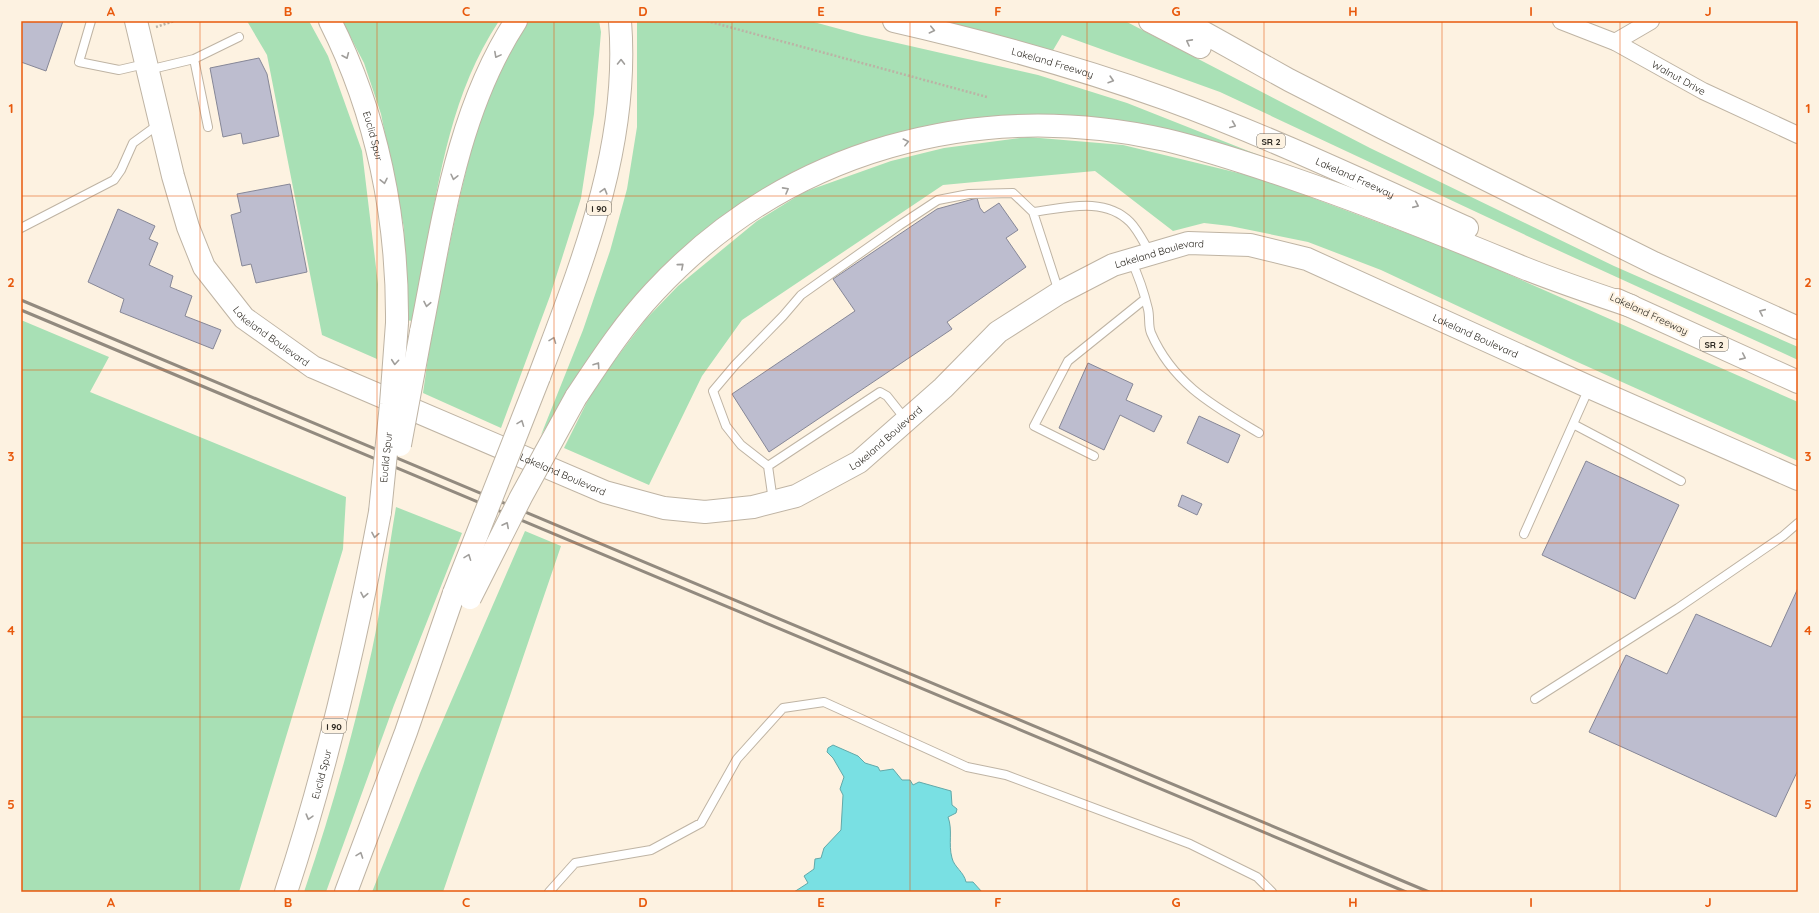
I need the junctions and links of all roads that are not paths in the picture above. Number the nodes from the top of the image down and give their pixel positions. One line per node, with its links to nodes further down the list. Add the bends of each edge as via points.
1 (91, 21): 14 (lane, via 79,62 118,70)
2 (136, 21): 14 (main road, Lakeland Boulevard)
3 (330, 21): 36 (main road, Euclid Spur / I 90, one-way to 36, bridge, via 346,55 372,130 385,184 394,251 397,323 392,404)
4 (516, 21): 36 (main road, one-way to 36, bridge, via 489,70 470,119 447,207 400,446)
5 (894, 21): 24 (main road, Lakeland Freeway / SR 2, one-way to 24, via 1067,66 1217,118 1522,253)
6 (1150, 21): 21 (main road, one-way to 6, via 1524,211 1422,163)
7 (1182, 21): 21 (main road, via 1338,106)
8 (1560, 21): 12 (street, Walnut Drive)
9 (1650, 21): 12 (street)
10 (620, 26): 39 (main road, I 90, one-way to 10, bridge, via 583,260 606,181 619,93)
11 (239, 37): 13 (lane)
12 (1615, 42): 17 (street, Walnut Drive, via 1703,91)
13 (194, 59): 14 (lane); 16 (lane)
14 (147, 67): 15 (main road, Lakeland Boulevard)
15 (160, 123): 19 (lane, via 133,143 114,180); 35 (main road, Lakeland Boulevard, via 188,227 204,267 244,318 313,367 605,492 664,508 705,512)
16 (208, 127)
17 (1798, 135)
18 (1033, 212): 20 (lane, via 1084,205 1107,207 1130,222); 22 (lane); 32 (lane, via 1013,193 968,194 938,200 801,295 713,391 726,426 741,445)
19 (21, 228)
20 (1141, 256): 22 (main road, Lakeland Boulevard, via 1113,265); 23 (lane, via 1137,272); 27 (main road, Lakeland Boulevard, via 1188,243 1250,245 1307,259)
21 (1654, 262): 25 (main road, one-way to 21)
22 (1059, 293): 28 (main road, Lakeland Boulevard, via 998,332)
23 (1145, 299): 30 (lane, via 1150,332 1166,360 1183,380 1207,402); 31 (lane, via 1068,361 1034,426)
24 (1631, 306): 26 (main road, Lakeland Freeway / SR 2, one-way to 26); 39 (main road, one-way to 24, bridge, via 576,398 615,339 654,292 700,249 747,213 821,171 854,157 915,140 978,129 1072,126 1134,134 1200,149 1398,216 1526,269)
25 (1798, 328)
26 (1798, 382)
27 (1589, 387): 29 (lane); 33 (main road, Lakeland Boulevard)
28 (906, 420): 32 (lane, via 887,396 880,392); 35 (main road, Lakeland Boulevard, via 859,462 796,496)
29 (1573, 424): 34 (lane); 38 (lane)
30 (1259, 433)
31 (1094, 456)
32 (768, 466): 35 (lane)
33 (1798, 479)
34 (1681, 481)
35 (773, 502)
36 (380, 512): 41 (main road, Euclid Spur / I 90, one-way to 41, via 361,612 337,716)
37 (1798, 523): 40 (lane, via 1678,608)
38 (1524, 534)
39 (462, 596): 42 (main road, I 90, one-way to 39, via 406,732)
40 (1535, 699)
41 (286, 892)
42 (346, 892)
43 (549, 892): 44 (lane, via 575,863 651,850 701,823 737,759 783,708 824,702 967,767 1006,775 1190,844 1257,877)
44 (1272, 892)

